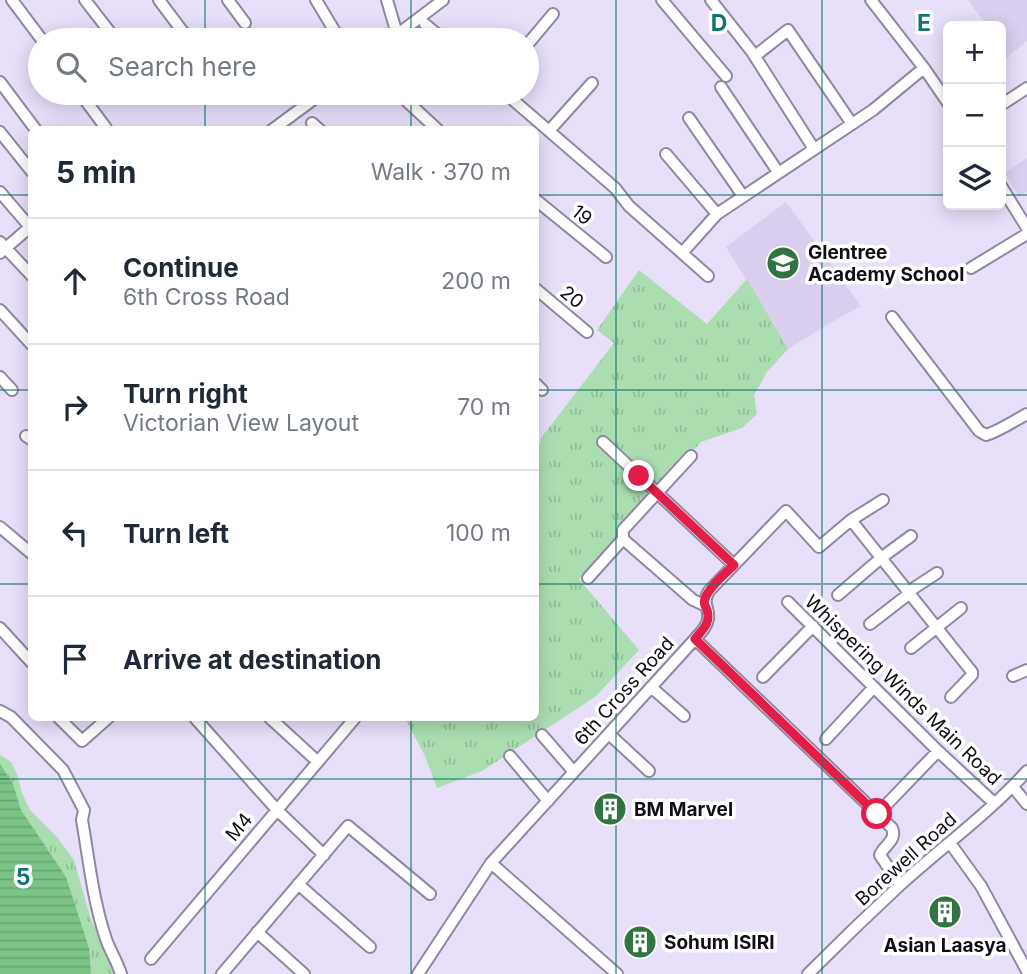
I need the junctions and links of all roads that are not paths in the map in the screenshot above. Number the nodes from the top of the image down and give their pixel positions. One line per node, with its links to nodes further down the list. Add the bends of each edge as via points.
1 (12, 0): 14 (street)
2 (85, 0): 15 (street)
3 (159, 0): 16 (street)
4 (228, 0): 12 (street)
5 (316, 0): 17 (street)
6 (387, 0): 18 (street)
7 (443, 0): 19 (street)
8 (662, 0): 24 (street)
9 (711, 0): 22 (street)
10 (871, 0): 23 (street)
11 (553, 14): 21 (street)
12 (245, 23)
13 (425, 24): 20 (street)
14 (33, 28)
15 (107, 28)
16 (179, 28)
17 (334, 28)
18 (392, 28)
19 (405, 28)
20 (430, 28)
21 (539, 31)
22 (755, 56): 36 (street, via 788,30); 43 (street)
23 (924, 68): 29 (street); 36 (street)
24 (726, 76)
25 (0, 82): 37 (street)
26 (592, 83): 41 (street)
27 (720, 87): 46 (street)
28 (1027, 88): 30 (street)
29 (943, 96)
30 (1006, 102)
31 (89, 105): 38 (street)
32 (306, 105): 39 (street)
33 (411, 105): 40 (street)
34 (519, 105): 41 (street)
35 (689, 118): 49 (street)
36 (852, 124): 43 (street)
37 (33, 126)
38 (105, 126)
39 (277, 126)
40 (434, 126)
41 (549, 131): 57 (street)
42 (0, 132): 45 (street)
43 (814, 149): 46 (street)
44 (666, 154): 51 (street)
45 (28, 167)
46 (778, 172): 49 (street)
47 (0, 192): 52 (street)
48 (1006, 194): 53 (street)
49 (743, 196): 51 (street)
50 (539, 202): 58 (street, 19)
51 (717, 214): 57 (street)
52 (28, 225)
53 (1027, 228)
54 (28, 230): 56 (street)
55 (1027, 234): 59 (street)
56 (2, 248): 60 (street)
57 (682, 253): 61 (street)
58 (606, 257)
59 (971, 268)
60 (28, 272)
61 (708, 276)
62 (539, 292): 65 (street, 20)
63 (0, 310): 66 (street)
64 (892, 317): 69 (street, via 979,431 993,433)
65 (587, 332)
66 (28, 341)
67 (0, 377): 68 (street)
68 (12, 390)
69 (1027, 414)
70 (603, 442): 72 (street)
71 (691, 456): 72 (street)
72 (657, 493): 77 (street, via 623,530); 80 (street)
73 (883, 500): 74 (street)
74 (851, 520): 79 (street); 80 (street, via 819,547 786,511)
75 (0, 527): 78 (street)
76 (911, 536): 79 (street)
77 (623, 539): 82 (street); 86 (street)
78 (28, 551)
79 (881, 558): 83 (street); 84 (street)
80 (734, 565): 86 (street, via 709,591)
81 (937, 573): 83 (street)
82 (588, 578)
83 (909, 593): 88 (street); 91 (street)
84 (838, 595)
85 (788, 602): 89 (street, Whispering Winds Main Road)
86 (704, 605): 92 (street, via 709,618)
87 (961, 608): 91 (street)
88 (870, 624)
89 (813, 626): 97 (street); 99 (street, Whispering Winds Main Road)
90 (0, 628): 94 (street)
91 (937, 628): 93 (street); 100 (street, via 972,672)
92 (695, 639): 98 (street, 6th Cross Road); 127 (street, 6th Cross Road, via 892,828 893,838 880,855)
93 (911, 649)
94 (28, 659)
95 (1027, 670): 96 (street)
96 (1013, 676)
97 (763, 677)
98 (652, 687): 102 (street); 108 (street, 6th Cross Road)
99 (874, 687): 110 (street); 111 (street, Whispering Winds Main Road)
100 (951, 697)
101 (0, 711): 133 (street, via 63,770 84,810 94,897)
102 (684, 716)
103 (62, 721): 104 (street, via 81,741)
104 (105, 721)
105 (198, 721): 122 (street)
106 (273, 721): 113 (street)
107 (352, 721): 113 (street, M4)
108 (609, 734): 114 (street); 116 (street, 6th Cross Road)
109 (542, 735): 116 (street)
110 (826, 739)
111 (938, 751): 119 (street, Whispering Winds Main Road); 120 (street)
112 (510, 756): 118 (street)
113 (318, 762): 122 (street, M4)
114 (649, 771)
115 (1027, 771): 117 (street, Borewell Road)
116 (574, 772): 118 (street, 6th Cross Road)
117 (1013, 787): 119 (street, Borewell Road); 121 (street)
118 (548, 801): 125 (street, 6th Cross Road)
119 (994, 803): 123 (street, Borewell Road)
120 (887, 804)
121 (1027, 804)
122 (277, 810): 124 (street); 131 (street, M4)
123 (950, 843): 127 (street, Borewell Road); 132 (street, via 986,895)
124 (324, 855): 126 (street); 128 (street, via 348,826)
125 (491, 863): 136 (street, 6th Cross Road); 137 (street)
126 (298, 884): 129 (street); 130 (street)
127 (900, 885): 138 (street, Borewell Road)
128 (430, 894)
129 (257, 932): 134 (street); 135 (street)
130 (370, 947)
131 (151, 960)
132 (1027, 971)
133 (121, 974)
134 (222, 974)
135 (304, 974)
136 (418, 974)
137 (617, 974)
138 (808, 974)

